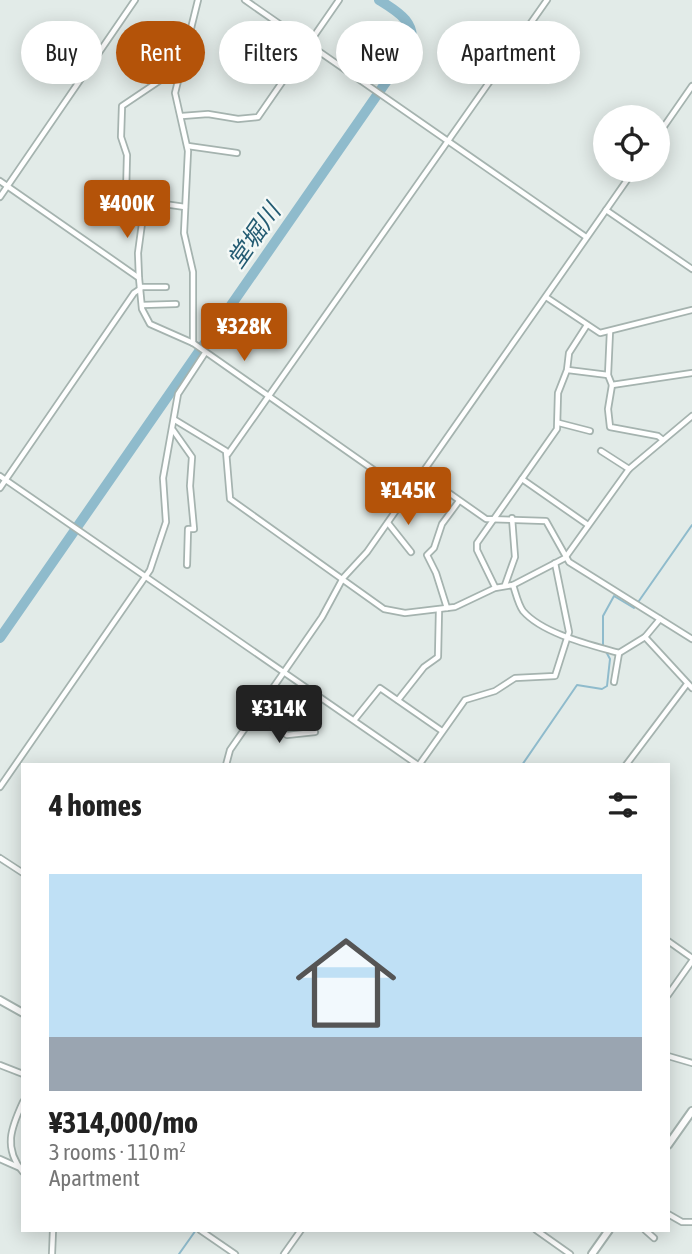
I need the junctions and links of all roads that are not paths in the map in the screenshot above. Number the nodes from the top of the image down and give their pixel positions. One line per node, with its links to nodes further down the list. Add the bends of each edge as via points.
1 (135, 0): 21 (street)
2 (198, 0): 6 (street)
3 (245, 0): 7 (street)
4 (339, 0): 8 (street)
5 (547, 0): 16 (street)
6 (192, 21)
7 (276, 21)
8 (322, 25)
9 (322, 53): 16 (street)
10 (153, 84): 23 (street, via 121,108 126,194 129,199)
11 (178, 84): 14 (street, via 176,100)
12 (281, 84): 14 (street, via 258,117)
13 (692, 86): 15 (street)
14 (182, 116): 17 (street)
15 (670, 118)
16 (449, 141): 26 (street); 43 (street)
17 (188, 146): 18 (street); 24 (street)
18 (237, 153)
19 (0, 181): 21 (street)
20 (626, 182): 25 (street)
21 (7, 186): 22 (street); 28 (street)
22 (0, 197)
23 (145, 201): 24 (street); 28 (street)
24 (185, 207): 37 (street, via 184,233 193,272)
25 (606, 210): 26 (street); 27 (street)
26 (586, 237): 31 (street)
27 (692, 269)
28 (139, 278): 30 (street)
29 (166, 287): 30 (street)
30 (140, 288): 33 (street); 54 (street)
31 (546, 297): 35 (street); 53 (street)
32 (176, 304): 33 (street)
33 (142, 305): 37 (street, via 150,324)
34 (692, 310): 36 (street)
35 (587, 325): 36 (street, via 599,333); 39 (street, via 569,353)
36 (610, 331): 41 (street)
37 (193, 343): 38 (street)
38 (205, 353): 43 (street); 45 (street, via 177,394)
39 (568, 370): 41 (street); 46 (street, via 558,393)
40 (692, 373): 42 (street)
41 (608, 375): 42 (street)
42 (612, 385): 49 (street, via 610,427)
43 (268, 395): 51 (street); 57 (street)
44 (692, 416): 49 (street)
45 (175, 420): 47 (street); 51 (street)
46 (559, 423): 48 (street); 55 (street)
47 (173, 430): 66 (street, via 193,461 194,529 188,529); 67 (street, via 163,478 166,522)
48 (590, 431)
49 (663, 440): 52 (street)
50 (601, 451): 52 (street)
51 (227, 454): 68 (street, via 230,499)
52 (629, 468): 62 (street)
53 (422, 474): 57 (street); 58 (street)
54 (3, 478): 56 (street); 67 (street)
55 (522, 479): 60 (street); 62 (street)
56 (0, 488)
57 (408, 494): 61 (street)
58 (459, 500): 60 (street, via 484,518); 72 (street, via 427,555)
59 (512, 517): 60 (street); 64 (street, via 547,521); 69 (street, via 515,557)
60 (493, 519): 71 (street, via 477,550)
61 (388, 523): 63 (street); 68 (street)
62 (588, 525): 64 (street)
63 (411, 552)
64 (565, 558): 65 (street); 74 (street)
65 (555, 564): 70 (street); 75 (street)
66 (187, 565)
67 (145, 578): 79 (street); 91 (street)
68 (343, 579): 73 (street, via 390,611); 79 (street)
69 (505, 585): 70 (street); 71 (street)
70 (513, 585): 75 (street, via 523,610)
71 (495, 588): 72 (street)
72 (447, 608): 73 (street)
73 (439, 610): 82 (street, via 438,657)
74 (660, 619): 76 (street); 77 (street)
75 (567, 637): 78 (street); 85 (street, via 552,678 515,678 465,701)
76 (645, 637): 78 (street); 81 (street)
77 (692, 639)
78 (619, 653): 80 (street)
79 (284, 672): 83 (street); 84 (street)
80 (614, 682)
81 (689, 686): 90 (street)
82 (398, 700): 84 (street, via 377,688); 85 (street)
83 (255, 714): 86 (street, via 287,735); 87 (street, via 230,750)
84 (355, 719): 88 (street)
85 (442, 731): 89 (street)
86 (315, 732)
87 (227, 763)
88 (416, 763)
89 (420, 763)
90 (628, 763)
91 (0, 787)
92 (0, 858): 93 (street)
93 (21, 872)
94 (670, 943): 95 (street)
95 (692, 960): 96 (street)
96 (670, 992)
97 (0, 1000): 98 (street)
98 (21, 1012)
99 (670, 1057): 100 (street)
100 (692, 1063)
101 (0, 1065): 102 (street)
102 (21, 1073)
103 (21, 1107): 107 (street, via 9,1140)
104 (692, 1111): 105 (street)
105 (670, 1142)
106 (0, 1159): 107 (street)
107 (18, 1167): 108 (street)
108 (21, 1170)
109 (670, 1215): 110 (street)
110 (692, 1222)
111 (54, 1232): 118 (street)
112 (203, 1232): 119 (street)
113 (300, 1232): 120 (street)
114 (539, 1232): 121 (street)
115 (608, 1232): 122 (street)
116 (647, 1232): 117 (street)
117 (654, 1238)
118 (52, 1254)
119 (235, 1254)
120 (284, 1254)
121 (570, 1254)
122 (592, 1254)

